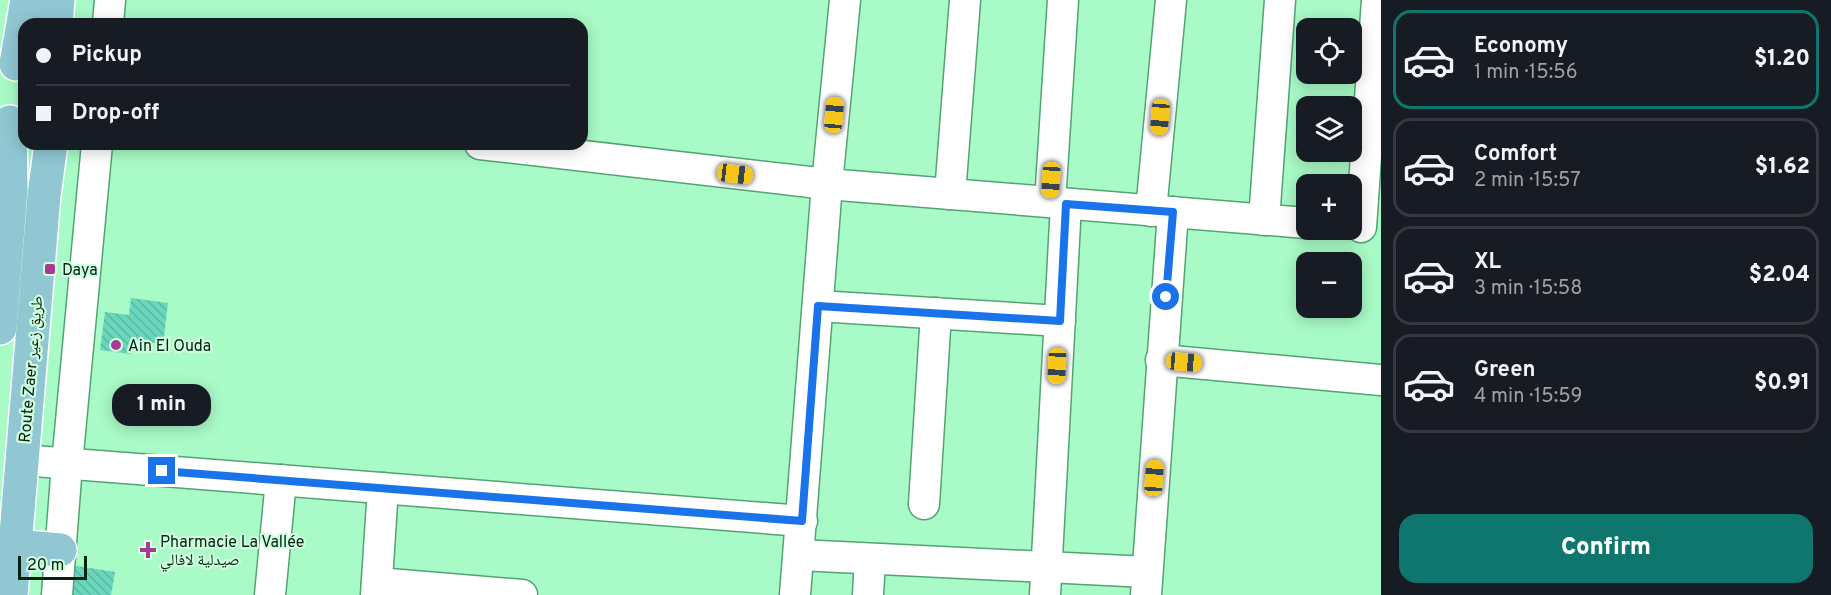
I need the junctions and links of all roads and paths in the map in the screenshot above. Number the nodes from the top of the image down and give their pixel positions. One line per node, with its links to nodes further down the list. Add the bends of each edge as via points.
1 (27, 0): 11 (main road)
2 (58, 0): 12 (main road)
3 (110, 0): 13 (street)
4 (845, 0): 20 (street)
5 (965, 0): 21 (street)
6 (1063, 0): 22 (street)
7 (1171, 0): 23 (street)
8 (1280, 0): 24 (street)
9 (1369, 0): 10 (street)
10 (1378, 0): 26 (street)
11 (23, 18)
12 (56, 18)
13 (108, 18)
14 (18, 45): 15 (main road)
15 (13, 70)
16 (12, 118): 30 (main road, Route Zaer طريق زعير, via 11,190)
17 (50, 150): 33 (main road, Route Zaer طريق زعير)
18 (96, 150): 34 (street)
19 (532, 150): 20 (street)
20 (827, 184): 21 (street); 27 (street)
21 (950, 194): 22 (street)
22 (1058, 203): 23 (street); 29 (street)
23 (1162, 212): 24 (street); 31 (street)
24 (1264, 220): 25 (street)
25 (1296, 222)
26 (1365, 228)
27 (818, 306): 28 (street); 38 (street)
28 (936, 313): 29 (street); 37 (street)
29 (1060, 321): 43 (street)
30 (0, 328)
31 (1161, 360): 32 (street); 44 (street)
32 (1381, 380)
33 (22, 460): 34 (street); 39 (main road, Route Zaer طريق زعير)
34 (67, 464): 35 (street); 40 (street)
35 (280, 480): 36 (street); 48 (street)
36 (383, 488): 38 (street); 45 (street)
37 (924, 504)
38 (802, 521): 41 (street)
39 (15, 546): 40 (main road); 46 (main road, Route Zaer طريق زعير)
40 (60, 550): 47 (street)
41 (799, 555): 42 (street); 50 (street)
42 (870, 558): 43 (street); 51 (street)
43 (1046, 581): 44 (street)
44 (1147, 584)
45 (377, 589): 49 (street)
46 (11, 595)
47 (57, 595)
48 (270, 595)
49 (522, 595)
50 (795, 595)
51 (868, 595)

